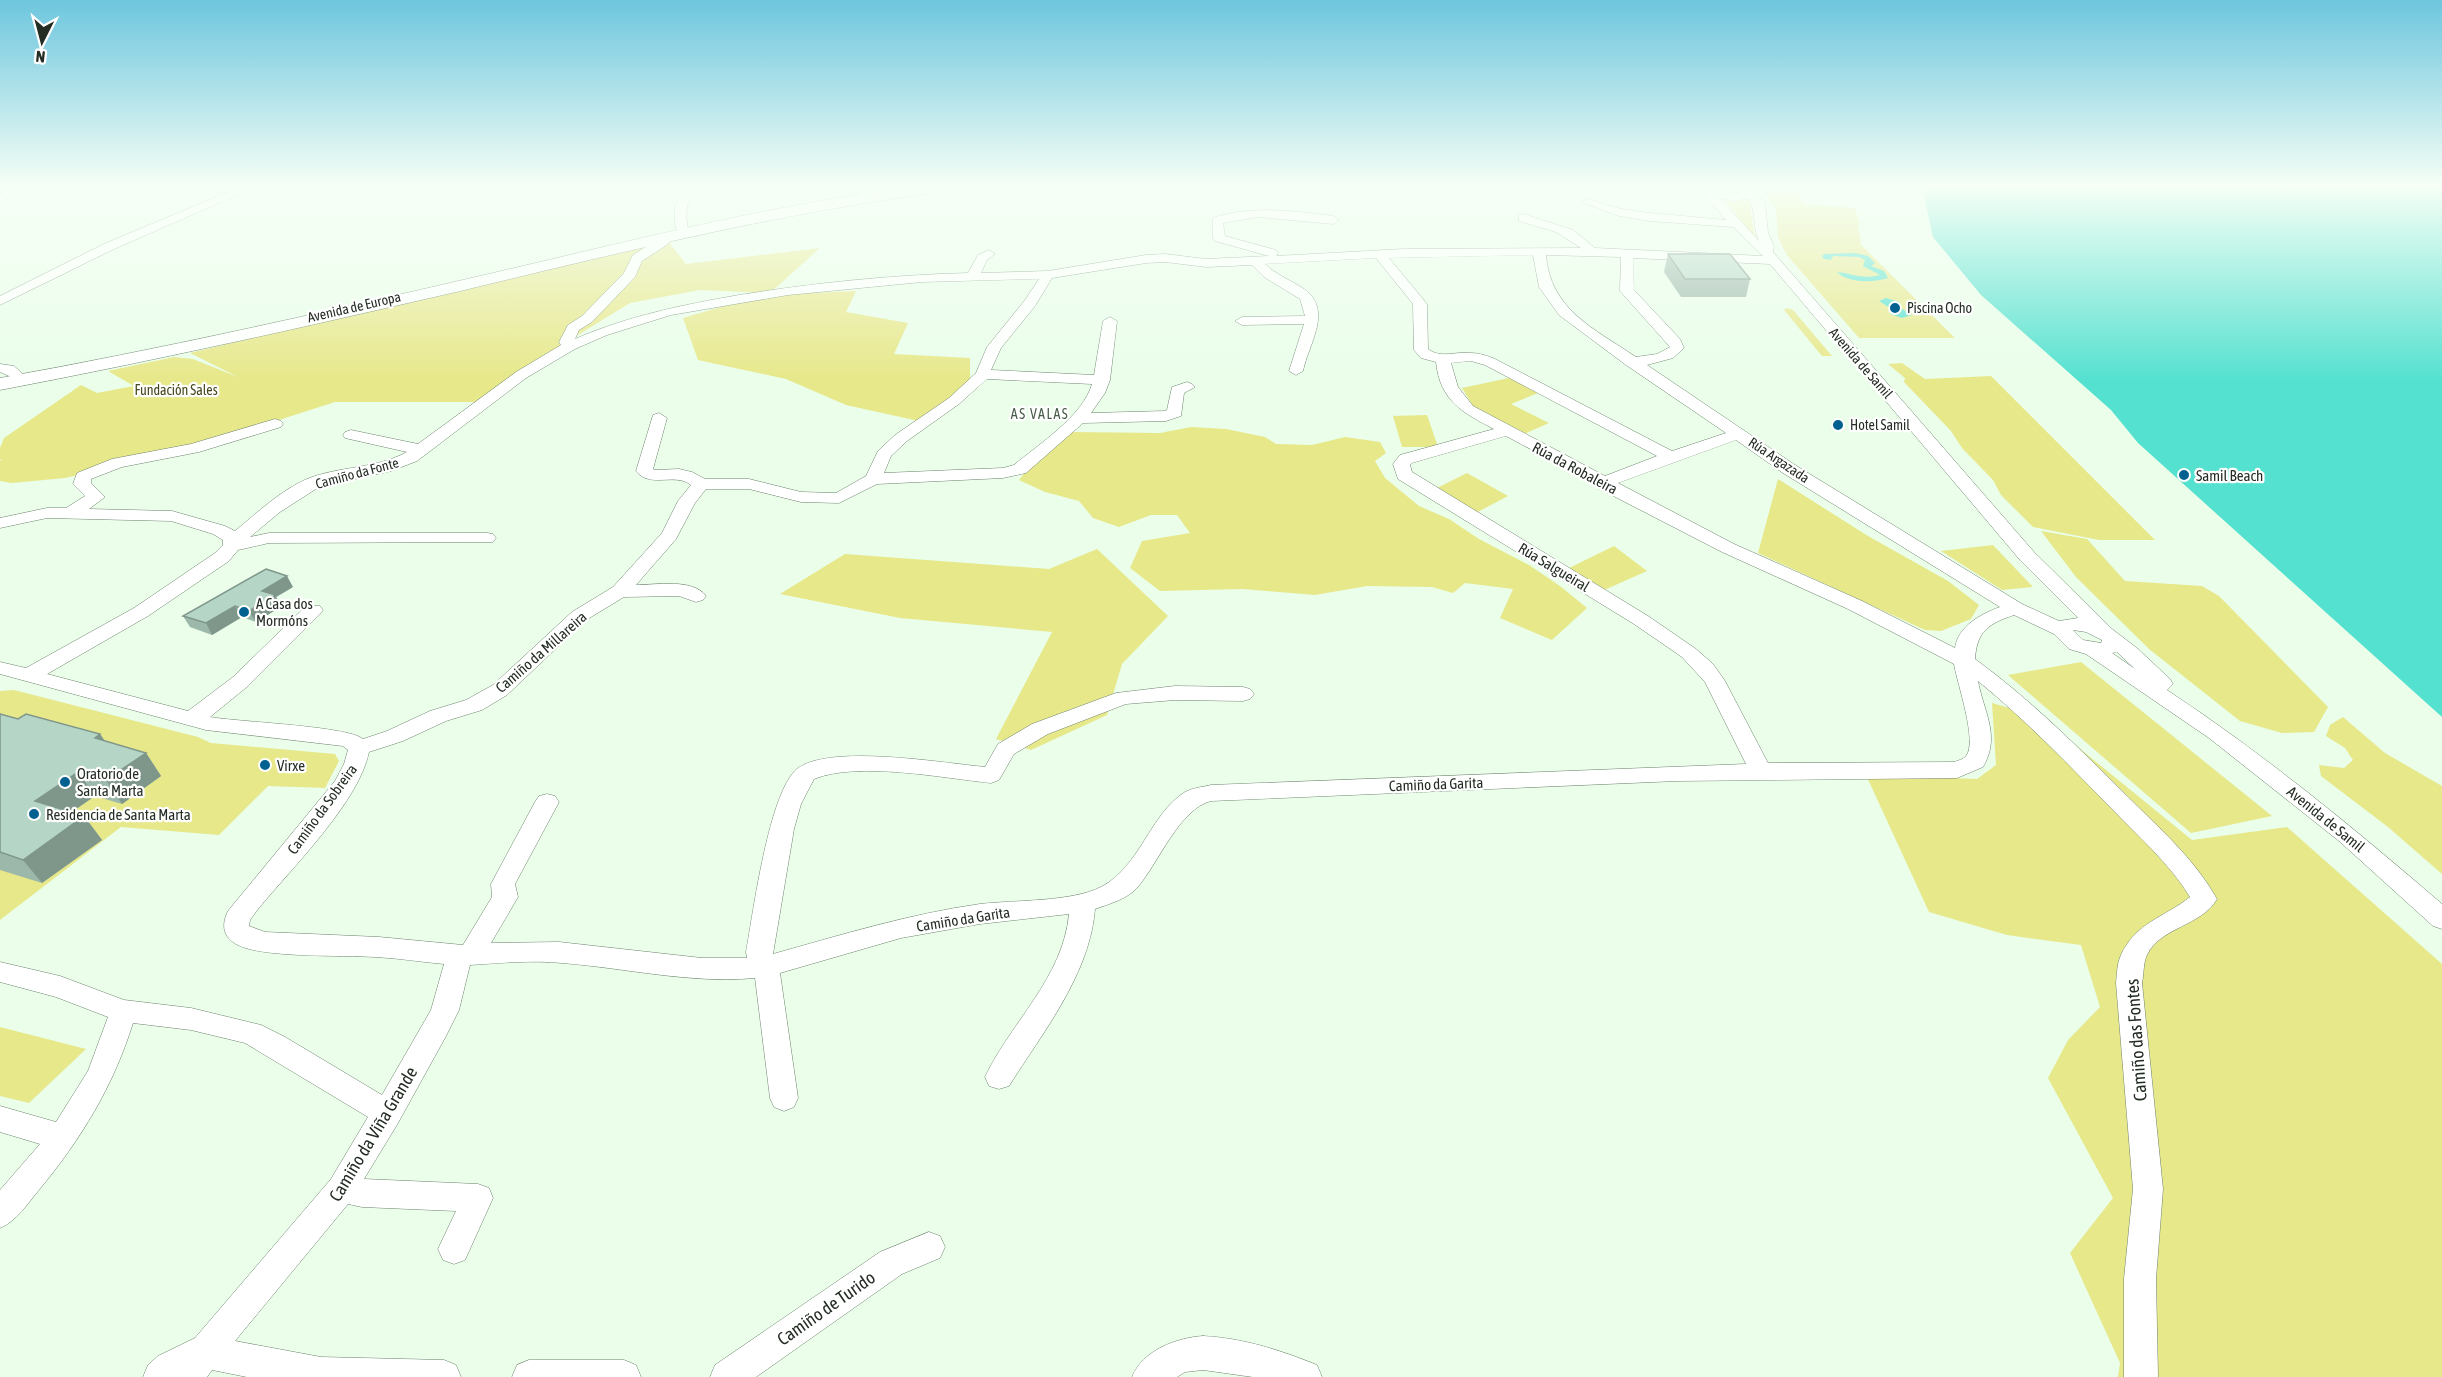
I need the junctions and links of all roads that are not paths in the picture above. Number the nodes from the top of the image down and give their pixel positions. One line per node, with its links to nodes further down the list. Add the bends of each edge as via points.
1 (99, 251): 20 (street)
2 (588, 251): 30 (main road, Avenida de Europa, via 266,327)
3 (603, 251): 32 (main road, Avenida de Europa, via 315,320)
4 (648, 251): 24 (street, via 634,260 630,274 587,319 573,328 566,342)
5 (1267, 251): 16 (street)
6 (1499, 251): 13 (street, Camiño da Fonte)
7 (1539, 251): 26 (street, Rúa Argazada, via 1541,278 1558,308)
8 (1572, 251): 11 (street, Camiño da Fonte)
9 (1764, 251): 15 (street, Avenida de Samil)
10 (1770, 251): 15 (street, Avenida de Samil)
11 (1591, 252): 14 (street, Camiño da Fonte)
12 (989, 254): 19 (street, via 982,258)
13 (1380, 255): 16 (street, Camiño da Fonte); 25 (street, via 1420,304 1421,350)
14 (1627, 255): 15 (street, Camiño da Fonte); 26 (street, via 1628,291 1677,348 1660,357)
15 (1771, 256): 49 (street, Avenida de Samil)
16 (1283, 258): 17 (street, Camiño da Fonte)
17 (1255, 260): 18 (street, Camiño da Fonte, via 1206,263 1146,259); 21 (street, via 1272,279 1305,296)
18 (1048, 275): 19 (street, Camiño da Fonte); 29 (street, via 989,355)
19 (972, 277): 24 (street, Camiño da Fonte, via 896,280 687,306)
20 (0, 301)
21 (1312, 320): 23 (street); 28 (street)
22 (1110, 321): 31 (street)
23 (1242, 321)
24 (570, 346): 40 (street, Camiño da Fonte, via 521,375)
25 (1443, 360): 37 (street, Rúa da Robaleira, via 1443,369 1460,403); 41 (street, via 1473,357 1490,362)
26 (1631, 362): 38 (street, Rúa Argazada)
27 (0, 368): 30 (street)
28 (1296, 371)
29 (983, 374): 31 (street); 42 (street, via 884,454)
30 (18, 376): 32 (main road, Avenida de Europa)
31 (1102, 380): 35 (street)
32 (0, 382)
33 (1187, 387): 35 (street, via 1177,390 1175,413 1166,416)
34 (658, 418): 44 (street, via 644,471 685,474)
35 (1079, 418): 42 (street, via 1020,469)
36 (275, 424): 45 (street, via 180,452 93,471 83,477 82,484 96,497)
37 (1506, 431): 43 (street, Rúa da Robaleira); 63 (street, Rúa Salgueiral, via 1406,459 1401,464 1404,475 1641,620 1689,654 1715,681)
38 (1739, 434): 41 (street); 52 (street, Rúa Argazada)
39 (351, 435): 40 (street)
40 (422, 450): 48 (street, Camiño da Fonte, via 385,467 313,483)
41 (1671, 457): 43 (street)
42 (873, 480): 44 (street, via 848,495 829,500 749,484)
43 (1602, 483): 57 (street, Rúa da Robaleira)
44 (701, 485): 50 (street, Camiño da Millareira, via 687,501 670,535)
45 (70, 513): 46 (street, via 47,513); 48 (street, via 184,517 219,530)
46 (3, 523)
47 (487, 538): 48 (street, Camiño da Fonte, via 269,538)
48 (232, 542): 58 (street, Camiño da Fonte, via 222,557 141,612)
49 (2027, 556): 54 (street, Avenida de Samil, via 2066,615); 55 (street, Avenida de Samil)
50 (620, 591): 51 (street, via 681,590); 62 (street, Camiño da Millareira, via 579,616 500,690 474,705)
51 (696, 596)
52 (2015, 608): 54 (street, Rúa Argazada); 57 (street, via 1976,627 1964,646)
53 (313, 610): 60 (street, via 230,692)
54 (2064, 627): 55 (street, via 2088,624); 56 (street, Avenida de Samil, via 2071,642)
55 (2108, 635): 56 (street, via 2111,647); 61 (street, Avenida de Samil)
56 (2093, 650): 61 (street, Avenida de Samil)
57 (1962, 660): 63 (street, Camiño da Garita, via 1982,742 1979,758 1970,767); 88 (street, Camiño das Fontes, via 2041,724 2159,843 2204,899 2143,939 2134,955 2129,983 2148,1189 2140,1279)
58 (11, 673): 60 (street, Camiño da Sobreira)
59 (1243, 694): 68 (street, via 1166,693 1122,698 1031,734 1006,749 991,775 848,764 815,769 804,775 787,808 759,952)
60 (192, 719): 62 (street, Camiño da Sobreira, via 234,728 333,737 350,740)
61 (2205, 724): 66 (street, Avenida de Samil, via 2347,835)
62 (359, 748): 67 (street, Camiño da Sobreira, via 358,762 348,779 237,918 236,930 246,938 265,942)
63 (1761, 771): 65 (street, Camiño da Garita, via 1211,793 1194,797 1180,809 1126,883)
64 (547, 802): 67 (street, via 503,884 505,897)
65 (1083, 903): 68 (street, Camiño da Garita, via 980,914 901,928); 71 (street, via 1084,920 1071,958)
66 (2442, 919)
67 (465, 955): 68 (street, Camiño da Garita, via 559,952 702,968); 73 (street, Camiño da Viña Grande, via 444,1010)
68 (762, 967): 72 (street, via 768,976)
69 (0, 972): 70 (street, via 60,987)
70 (123, 1011): 73 (street, via 191,1019 251,1033); 75 (street, via 100,1077)
71 (999, 1077)
72 (784, 1098)
73 (388, 1114): 76 (street, Camiño da Viña Grande)
74 (0, 1119): 75 (street)
75 (62, 1137): 77 (street)
76 (342, 1189): 79 (street, via 478,1198); 80 (street, Camiño da Viña Grande)
77 (0, 1213)
78 (929, 1247): 85 (street, Camiño de Turido, via 891,1263)
79 (454, 1249)
80 (195, 1365): 81 (street, via 186,1357); 82 (street)
81 (160, 1377)
82 (444, 1377)
83 (529, 1377): 84 (street)
84 (624, 1377)
85 (727, 1377)
86 (1149, 1377): 87 (street, via 1167,1362 1190,1354 1229,1355)
87 (1305, 1377)
88 (2141, 1377)

